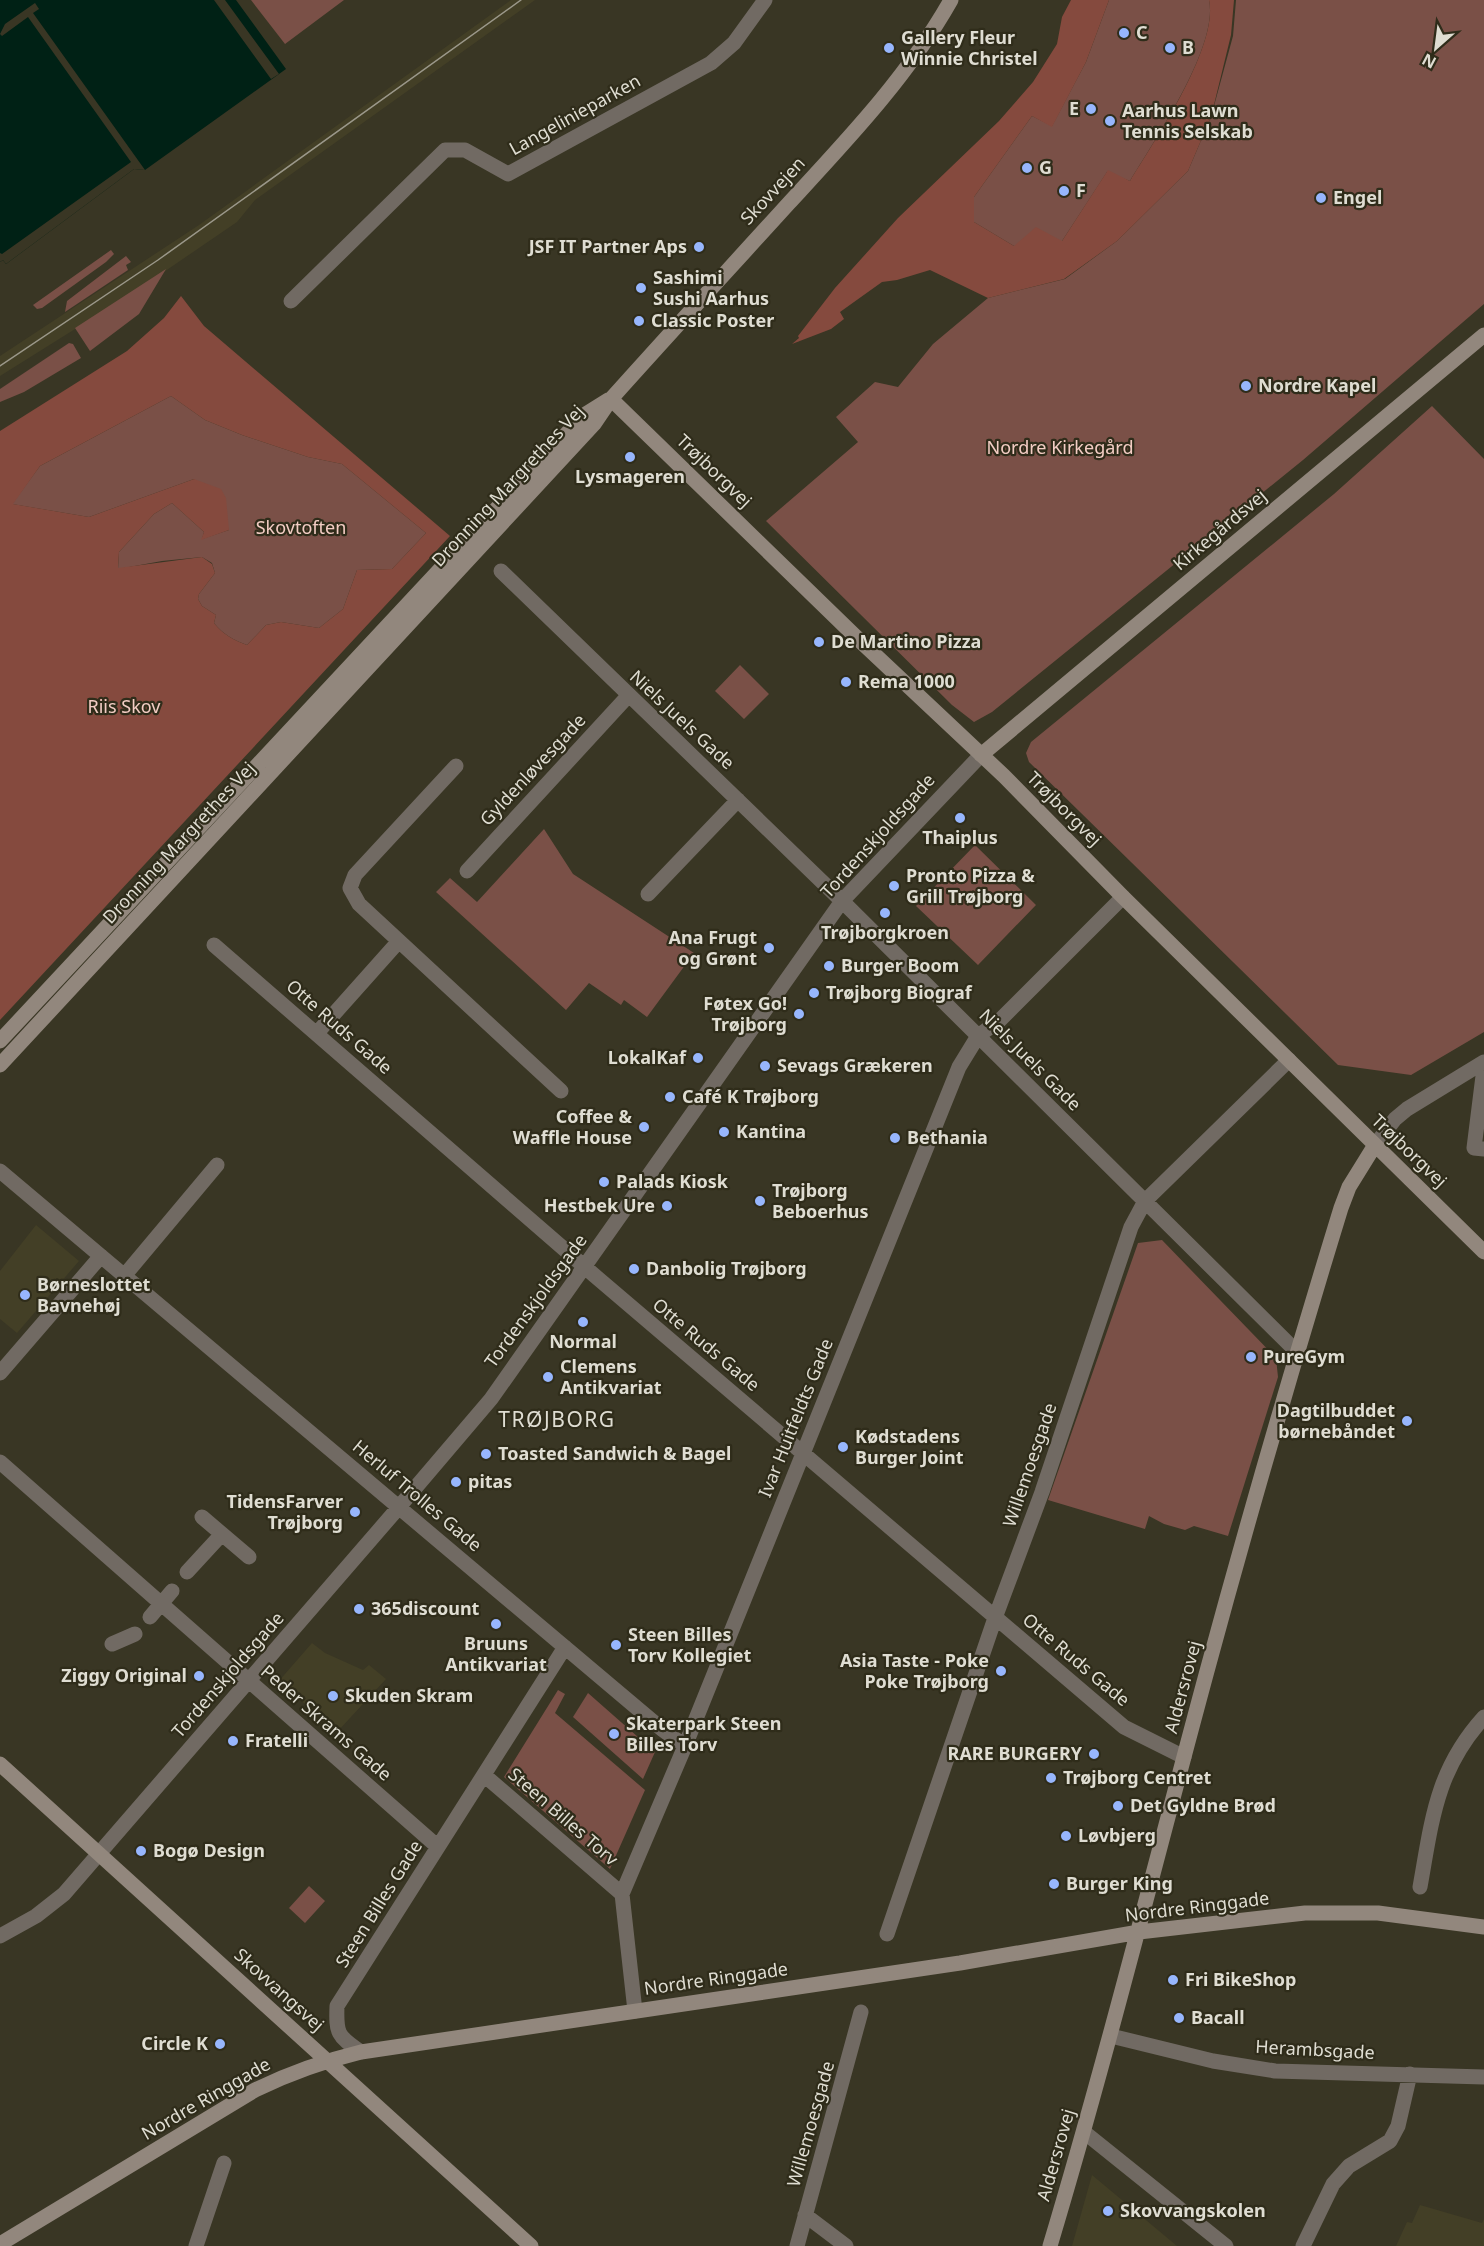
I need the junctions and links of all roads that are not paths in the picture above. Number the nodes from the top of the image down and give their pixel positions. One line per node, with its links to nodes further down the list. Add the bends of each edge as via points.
1 (765, 0): 3 (street, Langelinieparken, via 734,43 711,63 508,174 465,150 445,150)
2 (951, 0): 5 (street, Skovvejen, via 891,88)
3 (291, 301)
4 (1484, 334): 8 (street, Kirkegårdsvej)
5 (611, 399): 8 (street, Trøjborgvej); 19 (street, Dronning Margrethes Vej, via 584,415); 22 (street, Dronning Margrethes Vej, via 588,430)
6 (501, 572): 7 (street, Niels Juels Gade)
7 (628, 696): 10 (street, Niels Juels Gade); 11 (street, Gyldenløvesgade)
8 (981, 755): 13 (street, Trøjborgvej); 14 (street, Tordenskjoldsgade)
9 (456, 766): 15 (street, via 352,881 350,888 359,904)
10 (738, 800): 12 (street); 14 (street, Niels Juels Gade)
11 (467, 871)
12 (648, 894)
13 (1123, 897): 18 (street, Ivar Huitfeldts Gade, via 1000,1020); 20 (street, Trøjborgvej)
14 (842, 901): 18 (street, Niels Juels Gade); 32 (street, Tordenskjoldsgade)
15 (399, 941): 17 (street); 24 (street)
16 (214, 945): 17 (street, Otte Ruds Gade)
17 (317, 1033): 32 (street, Otte Ruds Gade)
18 (978, 1036): 29 (street, Niels Juels Gade); 36 (street, Ivar Huitfeldts Gade, via 958,1067)
19 (0, 1041)
20 (1289, 1060): 25 (street, Trøjborgvej); 29 (street, Willemoesgade)
21 (1484, 1062): 25 (street, via 1407,1109)
22 (0, 1065)
23 (1484, 1068): 26 (street)
24 (561, 1091)
25 (1376, 1145): 30 (street, Trøjborgvej); 34 (street, Aldersrovej, via 1349,1187)
26 (1479, 1148)
27 (217, 1165): 33 (street)
28 (0, 1171): 31 (street, Herluf Trolles Gade)
29 (1145, 1201): 34 (street, Niels Juels Gade); 46 (street, Willemoesgade, via 1131,1227 1039,1503)
30 (1484, 1252)
31 (101, 1256): 33 (street, Herluf Trolles Gade); 35 (street)
32 (585, 1268): 36 (street, Otte Ruds Gade); 38 (street, Tordenskjoldsgade, via 491,1399)
33 (124, 1276): 38 (street, Herluf Trolles Gade)
34 (1297, 1352): 53 (street, Aldersrovej)
35 (0, 1373)
36 (803, 1453): 46 (street, Otte Ruds Gade); 52 (street, Ivar Huitfeldts Gade)
37 (1, 1465): 44 (street, Peder Skrams Gade)
38 (399, 1507): 49 (street, Herluf Trolles Gade); 50 (street, Tordenskjoldsgade)
39 (202, 1517): 40 (street)
40 (222, 1534): 41 (street); 42 (street)
41 (249, 1557)
42 (188, 1572)
43 (172, 1591): 44 (street)
44 (161, 1604): 45 (street); 50 (street, Peder Skrams Gade)
45 (150, 1617)
46 (995, 1618): 53 (street, Otte Ruds Gade, via 1124,1727); 62 (street, Willemoesgade)
47 (135, 1634): 48 (street)
48 (112, 1644)
49 (565, 1647): 52 (street, Herluf Trolles Gade); 55 (street, Steen Billes Torv)
50 (249, 1680): 56 (street, Peder Skrams Gade); 57 (street, Tordenskjoldsgade)
51 (1484, 1717): 58 (street, via 1457,1751 1443,1783)
52 (685, 1746): 59 (street, Ivar Huitfeldts Gade)
53 (1185, 1757): 61 (street, Aldersrovej)
54 (0, 1764): 57 (street, Skovvangsvej)
55 (484, 1775): 56 (street, Steen Billes Gade); 59 (street, Steen Billes Torv)
56 (438, 1847): 67 (street, Steen Billes Gade, via 338,2006 336,2027)
57 (101, 1854): 63 (street, Tordenskjoldsgade, via 51,1907); 68 (street, Skovvangsvej)
58 (1420, 1887)
59 (622, 1894): 64 (street, Ivar Huitfeldts Gade)
60 (1484, 1927): 61 (street, Nordre Ringgade, via 1378,1913 1305,1913)
61 (1139, 1932): 64 (street, Nordre Ringgade); 66 (street, Aldersrovej)
62 (887, 1934)
63 (0, 1936)
64 (635, 2011): 67 (street, Nordre Ringgade)
65 (861, 2012): 73 (street, Willemoesgade)
66 (1111, 2036): 69 (street, Herambsgade, via 1213,2061 1275,2071); 71 (street, Aldersrovej)
67 (361, 2052): 68 (street, Nordre Ringgade)
68 (327, 2060): 74 (street, Nordre Ringgade, via 255,2090); 76 (street, Skovvangsvej)
69 (1410, 2074): 70 (street, Herambsgade); 81 (street, via 1398,2126 1390,2141 1349,2166 1333,2184)
70 (1484, 2077)
71 (1084, 2132): 79 (street, Aldersrovej); 80 (street)
72 (224, 2163): 75 (street)
73 (806, 2215): 77 (street, Willemoesgade); 78 (street)
74 (0, 2244)
75 (196, 2246)
76 (531, 2246)
77 (797, 2246)
78 (846, 2246)
79 (1050, 2246)
80 (1226, 2246)
81 (1303, 2246)

